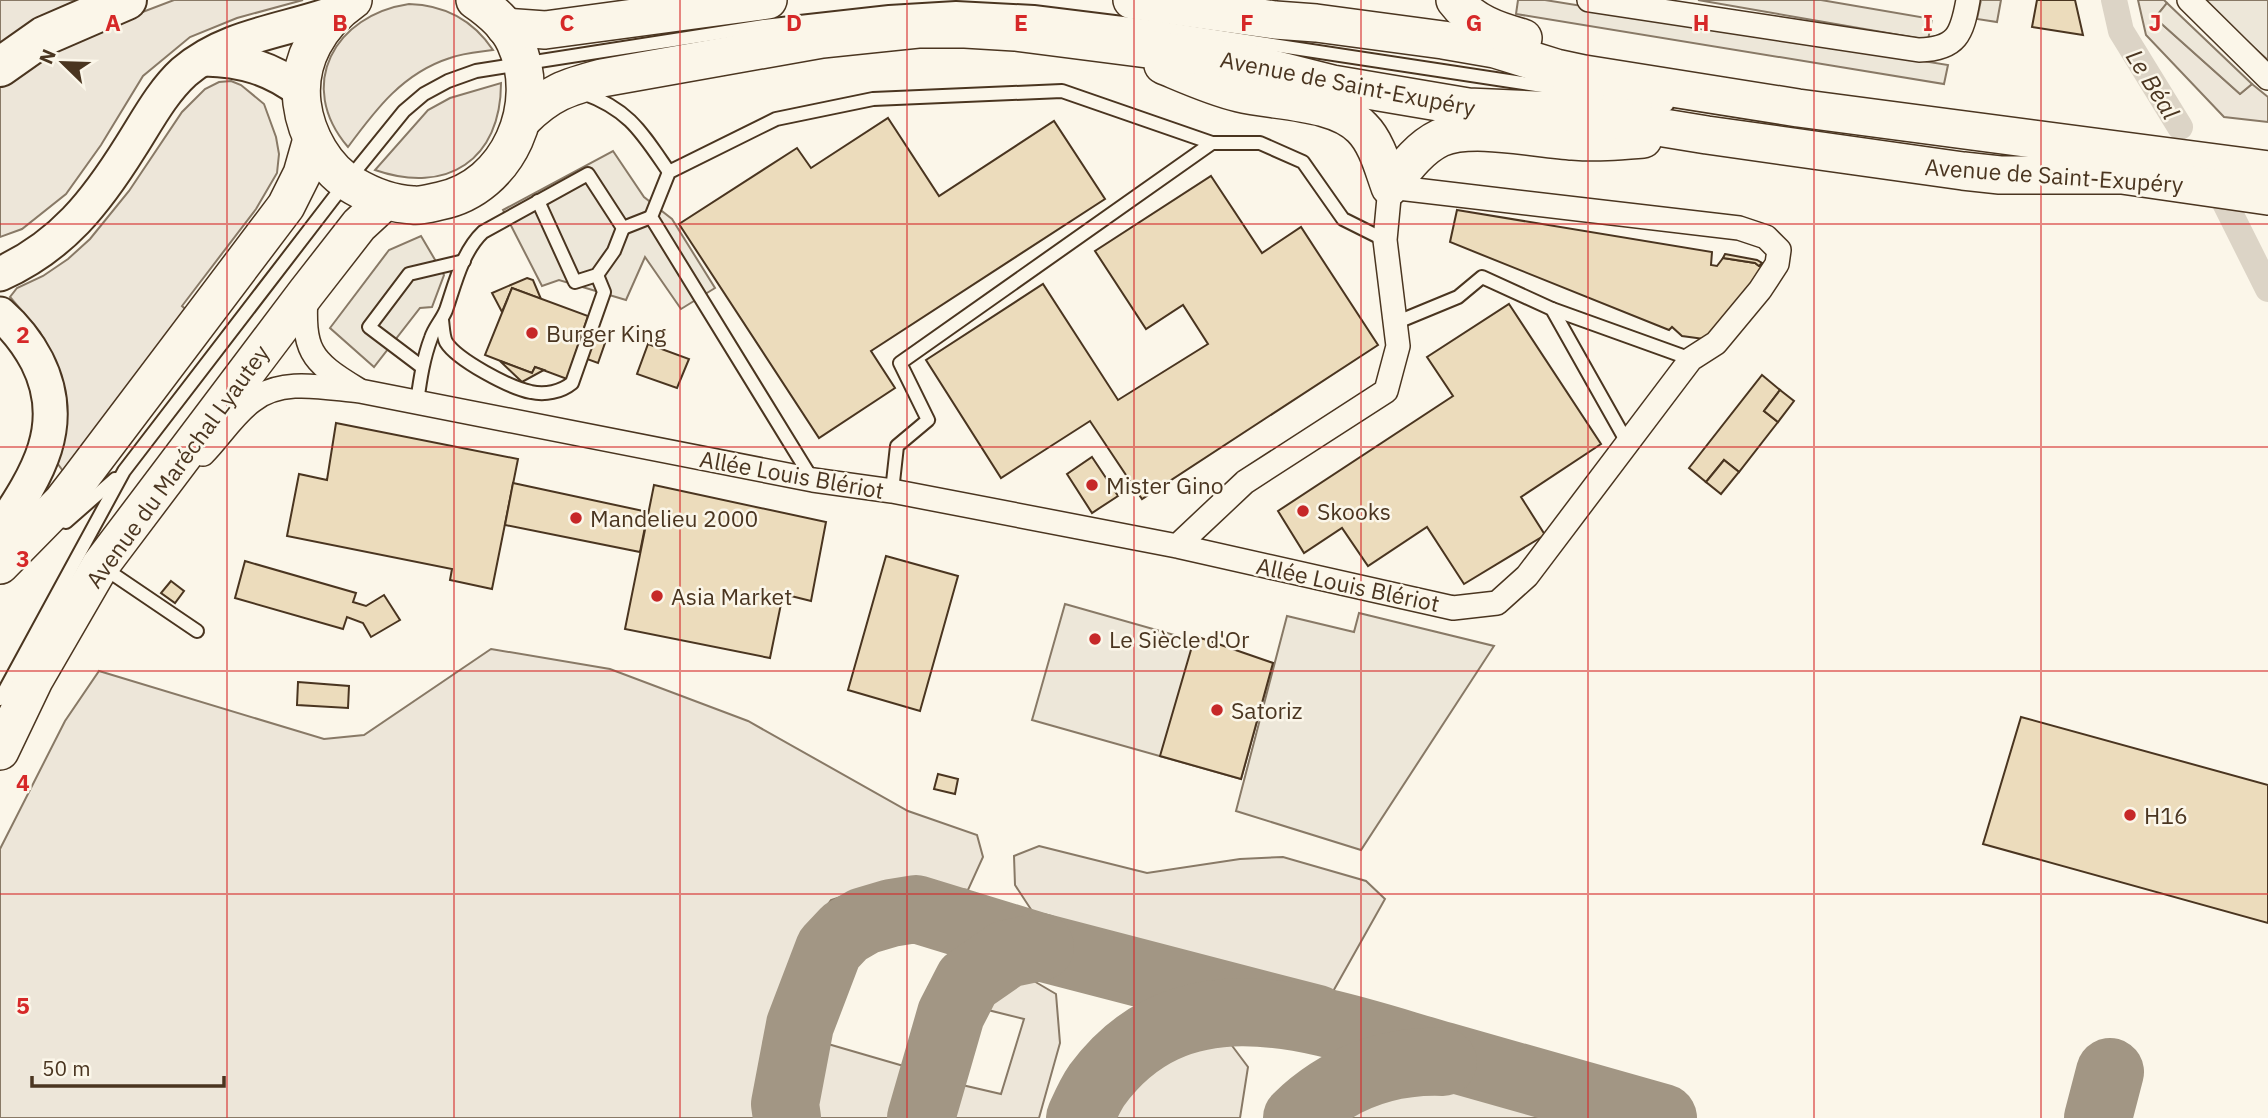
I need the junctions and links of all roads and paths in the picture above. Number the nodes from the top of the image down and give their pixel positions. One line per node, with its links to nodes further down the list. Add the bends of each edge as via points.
1 (127, 0): 16 (highway, via 44,36)
2 (768, 0): 10 (main road, via 545,30)
3 (1132, 0): 11 (main road, Avenue de Saint-Exupéry)
4 (1358, 0): 11 (main road)
5 (1455, 0): 22 (main road, via 1470,16 1512,35 1618,56)
6 (1589, 0): 7 (street, via 1940,50 1958,36)
7 (1968, 0)
8 (2189, 0): 18 (street)
9 (345, 6): 14 (main road, via 309,22 242,38); 21 (main road, via 309,51)
10 (493, 10): 15 (main road, via 515,41)
11 (1252, 16): 22 (main road, Avenue de Saint-Exupéry, via 1494,49)
12 (671, 39): 15 (lane); 17 (lane); 19 (lane, via 956,8 1155,27)
13 (1116, 45): 17 (main road, Avenue de Saint-Exupéry, via 1015,32 918,29 822,39); 24 (main road, Avenue de Saint-Exupéry, via 1241,61 1332,85 1468,107 1560,111); 32 (main road, via 1235,92 1328,108 1362,128)
14 (205, 59): 21 (main road, via 261,67); 40 (main road, via 168,90 82,215 54,243)
15 (523, 62): 23 (main road); 30 (lane, via 476,71 424,94 404,111)
16 (0, 67)
17 (602, 78): 20 (main road, Avenue de Saint-Exupéry)
18 (2268, 78)
19 (1498, 80): 22 (lane); 24 (lane, via 1534,92 1618,107)
20 (566, 87): 23 (main road, Avenue de Saint-Exupéry); 29 (lane, via 621,111)
21 (301, 92): 25 (main road)
22 (1703, 112): 24 (main road, Avenue de Saint-Exupéry); 28 (main road, Avenue de Saint-Exupéry, via 1811,110); 32 (main road, via 1610,143 1481,132 1455,134 1424,149); 33 (main road, Avenue de Saint-Exupéry, via 1963,171 2122,175)
23 (523, 119): 34 (main road, via 496,169 475,187 450,199 416,206)
24 (1641, 124)
25 (312, 139): 30 (main road, via 330,167); 59 (main road, via 302,174 286,205 62,502)
26 (1212, 143): 29 (lane, via 1062,91 873,99 776,119); 38 (lane, via 1260,144 1304,162 1343,219); 54 (lane, via 900,363 928,420 897,446)
27 (2077, 158): 31 (lane)
28 (2268, 170)
29 (669, 172): 36 (lane)
30 (347, 182): 34 (main road); 52 (lane)
31 (2268, 182)
32 (1390, 187): 38 (street); 47 (street, Allée Louis Blériot, via 1739,229 1766,237 1779,250 1777,264 1716,343)
33 (2268, 196)
34 (385, 201): 42 (main road, Avenue du Maréchal Lyautey, via 359,225)
35 (538, 201): 37 (lane, via 588,174); 39 (lane, via 483,232); 41 (lane, via 575,282)
36 (651, 217): 37 (lane); 53 (lane)
37 (623, 228): 41 (lane)
38 (1385, 240): 46 (street)
39 (464, 261): 45 (lane); 48 (lane, via 410,274 369,327)
40 (0, 274)
41 (597, 275): 45 (lane, via 604,292 572,383 562,391 533,393 517,388 458,356 445,340)
42 (306, 293): 49 (street, via 306,336 313,355); 57 (main road, Avenue du Maréchal Lyautey)
43 (1552, 309): 46 (lane, via 1482,277 1458,297); 47 (lane); 51 (lane)
44 (0, 314): 55 (main road, via 30,347 47,381 51,408 38,468)
45 (442, 320): 48 (lane, via 431,336)
46 (1395, 323): 58 (street, via 1398,346 1386,391 1245,482)
47 (1690, 359): 51 (street, Allée Louis Blériot)
48 (422, 367): 50 (lane)
49 (360, 391): 50 (street, Allée Louis Blériot); 57 (street, via 287,386 266,392 252,401)
50 (417, 402): 53 (street, Allée Louis Blériot)
51 (1628, 444): 58 (street, Allée Louis Blériot, via 1527,576 1497,603 1453,608)
52 (124, 471): 56 (lane); 62 (lane)
53 (813, 480): 54 (street, Allée Louis Blériot)
54 (892, 491): 58 (street, Allée Louis Blériot)
55 (0, 531)
56 (54, 532)
57 (125, 534): 60 (main road, Avenue du Maréchal Lyautey)
58 (1177, 547)
59 (0, 565)
60 (100, 566): 61 (lane); 63 (main road, Avenue du Maréchal Lyautey, via 34,680)
61 (197, 631)
62 (0, 699)
63 (0, 751)

